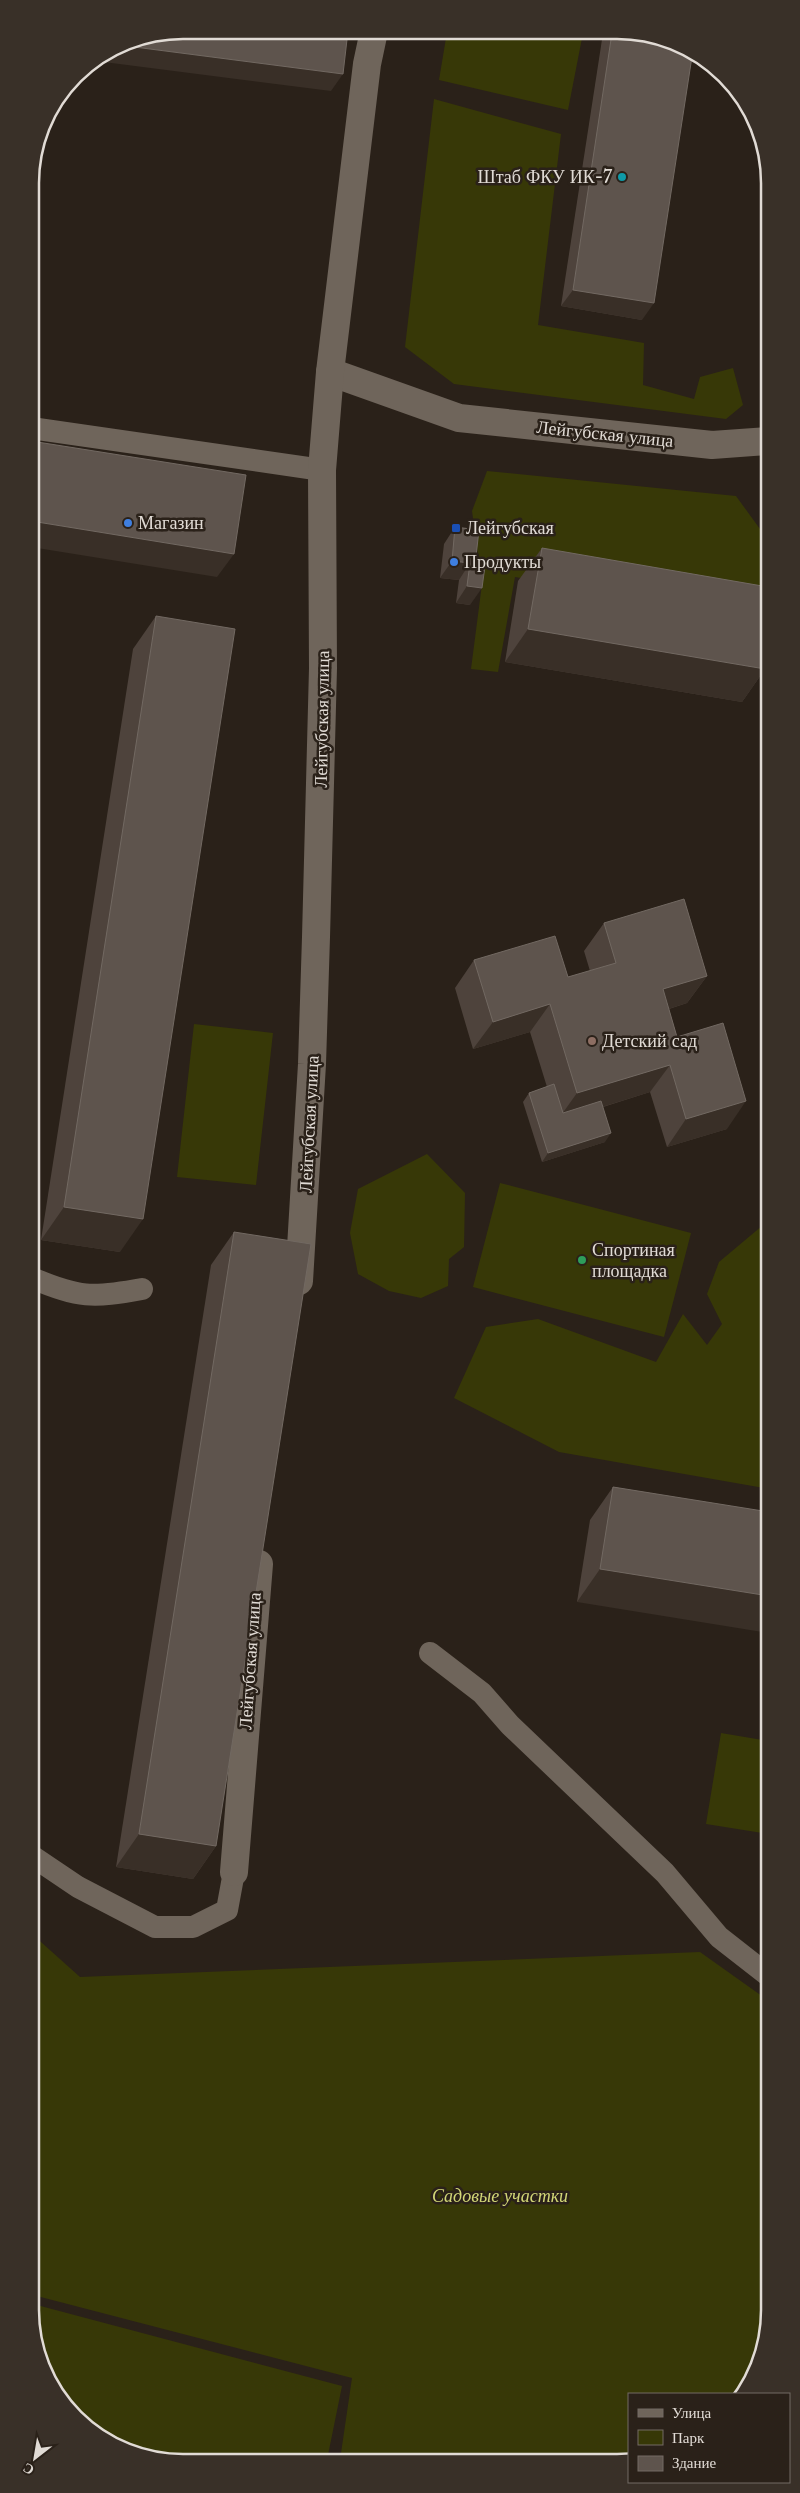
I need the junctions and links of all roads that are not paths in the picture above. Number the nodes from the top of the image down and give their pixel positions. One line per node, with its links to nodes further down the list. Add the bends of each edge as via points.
1 (372, 39): 2 (street, Лейгубская улица)
2 (330, 372): 4 (street, Лейгубская улица, via 459,418 712,445); 5 (street, Лейгубская улица)
3 (39, 429): 5 (lane)
4 (761, 442)
5 (322, 470): 8 (street, Лейгубская улица, via 323,668 316,937 302,1261)
6 (39, 1281): 7 (lane, via 77,1295 108,1296)
7 (142, 1289)
8 (295, 1310)
9 (262, 1542): 12 (street, Лейгубская улица, via 256,1581)
10 (430, 1653): 13 (lane, via 482,1693 510,1725 665,1873 719,1937)
11 (39, 1861): 12 (lane, via 78,1887 155,1927 193,1927 226,1910)
12 (234, 1872)
13 (761, 1970)

